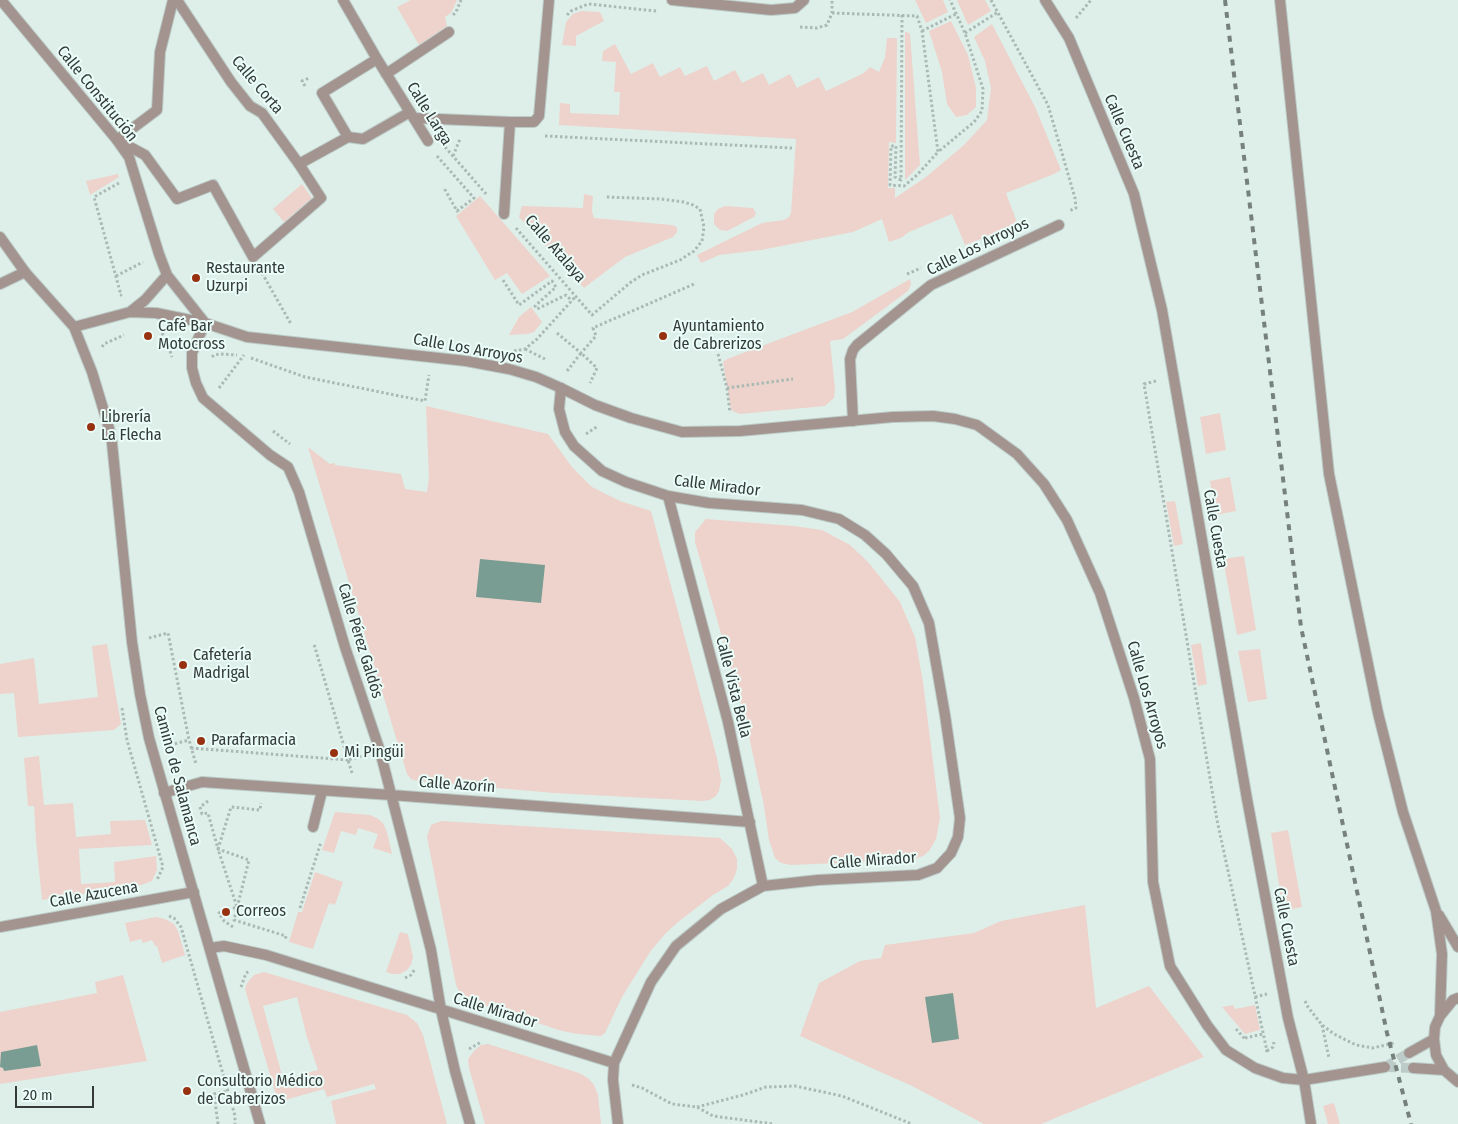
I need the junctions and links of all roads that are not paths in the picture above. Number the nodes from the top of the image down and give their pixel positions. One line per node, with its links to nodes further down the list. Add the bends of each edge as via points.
1 (1, 0): 16 (street, Calle Constitución)
2 (172, 0): 16 (street, via 160,52 157,110)
3 (177, 0): 18 (street, Calle Corta, via 231,82 250,106 262,113)
4 (343, 0): 11 (street, Calle Larga)
5 (548, 0): 14 (street, via 539,116 534,122)
6 (672, 0): 7 (street, via 771,10 795,8)
7 (804, 0)
8 (1045, 0): 51 (street, Calle Cuesta, via 1069,38 1134,194 1162,310 1247,799 1288,1018)
9 (1280, 0): 38 (street, via 1329,474 1378,712 1404,812)
10 (449, 32): 12 (street)
11 (377, 60): 12 (street, Calle Larga); 15 (street, via 322,93)
12 (386, 74): 13 (street, Calle Larga)
13 (412, 115): 14 (street); 15 (street, via 363,139); 17 (street, Calle Larga)
14 (510, 122): 19 (street, Calle Atalaya)
15 (348, 138): 18 (street)
16 (118, 140): 18 (street, Calle Corta, via 145,155 177,198 213,185 252,258 320,198); 23 (street, Calle Constitución, via 129,157)
17 (428, 141)
18 (299, 164)
19 (504, 214)
20 (1059, 225): 29 (street, Calle Los Arroyos, via 931,286 857,345 850,359)
21 (0, 237): 22 (street, Camino de Salamanca)
22 (25, 272): 24 (street); 27 (street, Camino de Salamanca)
23 (167, 275): 25 (street, Calle Los Arroyos); 26 (street, Calle Constitución)
24 (0, 284)
25 (130, 312): 26 (street, Calle Los Arroyos, via 156,313); 27 (street, Calle Los Arroyos)
26 (205, 323): 28 (street, Calle Los Arroyos, via 247,337 475,362 536,377); 33 (street, Calle Pérez Galdós, via 192,353 196,383 203,398 288,467 299,492)
27 (74, 328): 32 (street, Camino de Salamanca, via 92,372 112,443 132,642 140,694)
28 (561, 388): 29 (street, Calle Los Arroyos, via 594,406 682,432 740,431); 30 (street, Calle Mirador, via 559,409 565,432 574,446 602,471)
29 (853, 421): 51 (street, Calle Los Arroyos, via 933,416 977,425 1017,454 1044,484 1067,520 1100,593 1145,736 1150,759 1153,882 1170,966 1206,1025 1226,1050 1255,1068 1283,1078)
30 (668, 496): 34 (street, Calle Vista Bella, via 728,722); 36 (street, Calle Mirador, via 709,503 802,510 839,519 865,535 886,554 913,586 929,623 960,818 952,853 937,868 918,875)
31 (322, 791): 32 (street, Calle Azorín, via 202,782); 33 (street, Calle Azorín); 35 (street)
32 (164, 793): 37 (street, Camino de Salamanca)
33 (391, 795): 34 (street, Calle Azorín); 43 (street, Calle Pérez Galdós, via 431,950)
34 (750, 822): 36 (street, Calle Vista Bella)
35 (313, 827)
36 (763, 886): 47 (street, Calle Mirador, via 721,910 676,946 651,982)
37 (194, 892): 39 (street, Calle Azucena); 41 (street, Camino de Salamanca)
38 (1436, 911): 40 (street); 44 (street, via 1442,954)
39 (0, 927)
40 (1458, 946)
41 (210, 948): 43 (street, Calle Mirador, via 224,946 266,955); 53 (street, Camino de Salamanca)
42 (1458, 998): 44 (street)
43 (441, 1010): 47 (street, Calle Mirador); 54 (street, Calle Pérez Galdós)
44 (1440, 1016): 45 (street)
45 (1434, 1039): 46 (street); 50 (street, via 1436,1055)
46 (1409, 1053)
47 (614, 1063): 55 (street)
48 (1385, 1066): 51 (street, Calle Los Arroyos)
49 (1413, 1068): 50 (street)
50 (1444, 1070): 52 (street)
51 (1304, 1080): 56 (street, Calle Cuesta)
52 (1458, 1082)
53 (260, 1124)
54 (470, 1124)
55 (618, 1124)
56 (1311, 1124)

